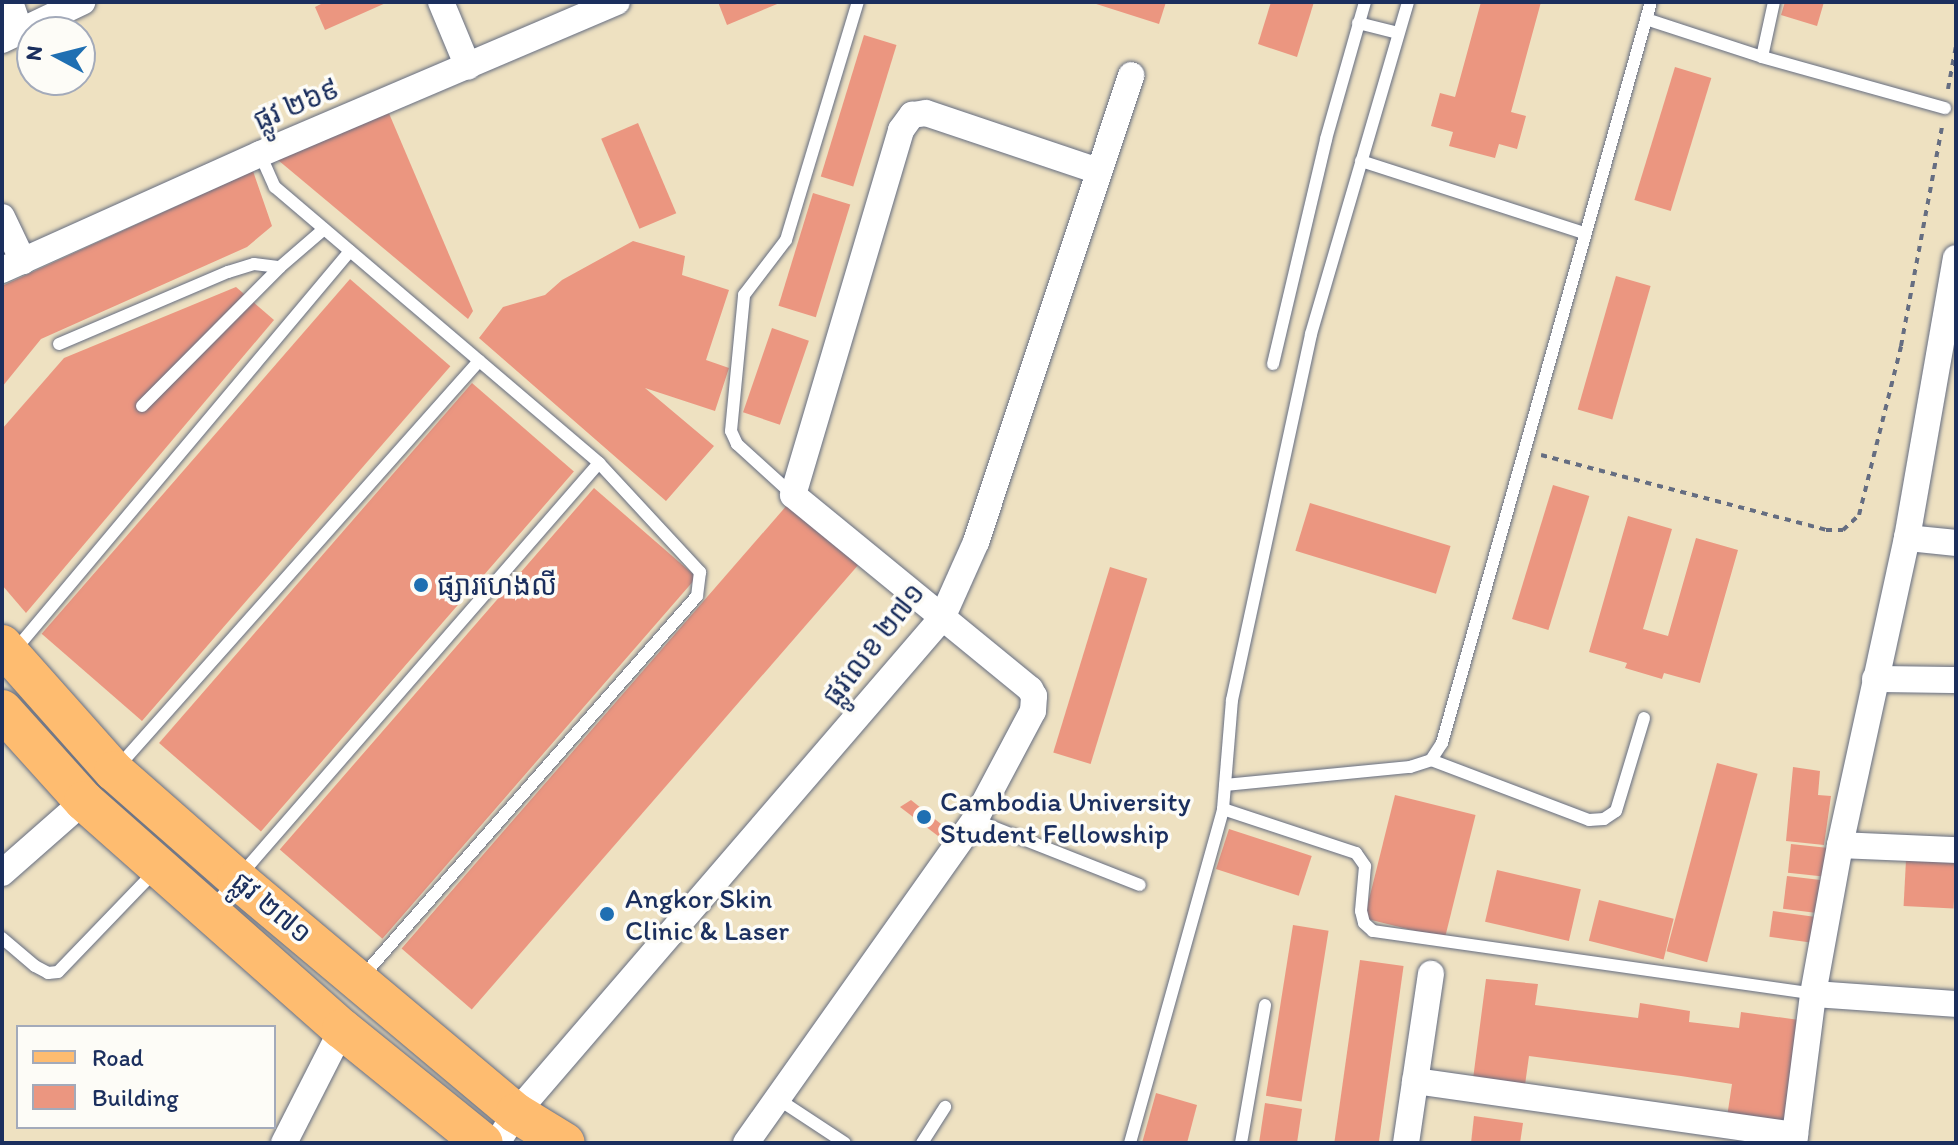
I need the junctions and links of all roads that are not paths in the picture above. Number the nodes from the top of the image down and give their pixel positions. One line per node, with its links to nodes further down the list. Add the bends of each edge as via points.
1 (10, 2): 13 (street)
2 (82, 2): 13 (street)
3 (441, 2): 15 (street)
4 (617, 2): 15 (street, ផ្លូវ ២៦៩)
5 (858, 2): 33 (lane, via 786,240 744,295 731,431 737,444)
6 (1365, 2): 11 (lane)
7 (1408, 2): 12 (lane)
8 (1651, 2): 10 (lane)
9 (1774, 2): 14 (lane)
10 (1646, 19): 14 (lane); 23 (lane)
11 (1358, 23): 12 (lane); 30 (lane)
12 (1398, 33): 19 (lane)
13 (11, 36)
14 (1762, 57): 17 (lane)
15 (468, 67): 18 (street, ផ្លូវ ២៦៩)
16 (1131, 75): 20 (street, ផ្លូវលេខ ២៧១)
17 (1945, 108)
18 (260, 154): 22 (lane, via 275,187); 26 (street, ផ្លូវ ២៦៩)
19 (1361, 161): 23 (lane); 44 (lane, via 1311,334 1253,594 1232,700)
20 (1098, 171): 33 (street, via 926,113 912,115 901,130); 36 (street, ផ្លូវលេខ ២៧១, via 976,542)
21 (2, 217): 26 (street)
22 (324, 229): 24 (lane); 27 (lane)
23 (1584, 233): 42 (lane, via 1442,743)
24 (350, 251): 29 (lane); 37 (lane)
25 (1956, 258): 34 (street)
26 (12, 265)
27 (280, 267): 28 (lane, via 254,264 228,272); 31 (lane)
28 (59, 344)
29 (479, 361): 32 (lane); 43 (lane)
30 (1273, 364)
31 (142, 406)
32 (599, 463): 52 (lane); 57 (lane, via 700,572 697,596)
33 (793, 495): 36 (street)
34 (1907, 538): 35 (street); 38 (street)
35 (1956, 543)
36 (942, 618): 47 (street, via 1034,696 1033,711); 65 (street, ផ្លូវលេខ ២៧១)
37 (6, 650): 43 (main road, ផ្លូវ ២៧១)
38 (1875, 679): 39 (street); 48 (street)
39 (1956, 680)
40 (2, 710): 45 (main road, ផ្លូវ ២៧១)
41 (1644, 718): 42 (lane, via 1616,811 1604,819 1589,820)
42 (1431, 760): 44 (lane, via 1338,776)
43 (114, 771): 50 (main road, ផ្លូវ ២៧១)
44 (1225, 785): 46 (lane)
45 (84, 801): 50 (main road, ផ្លូវ ២៧១); 51 (street)
46 (1223, 809): 58 (lane, via 1356,853 1365,866 1361,911 1373,931); 73 (lane)
47 (975, 820): 53 (lane); 63 (street)
48 (1840, 845): 49 (street); 58 (street)
49 (1956, 850)
50 (173, 851): 52 (main road, ផ្លូវ ២៧១); 54 (main road, ផ្លូវ ២៧១); 55 (lane, via 58,972 35,966)
51 (2, 873)
52 (237, 879): 54 (lane); 57 (main road, ផ្លូវ ២៧១)
53 (1140, 885)
54 (209, 911): 61 (main road, ផ្លូវ ២៧១)
55 (2, 938)
56 (1431, 974): 62 (street)
57 (359, 980): 65 (main road, ផ្លូវ ២៧១)
58 (1813, 994): 59 (street); 66 (street)
59 (1956, 1004)
60 (1265, 1005): 74 (lane)
61 (342, 1029): 67 (street); 68 (main road, ផ្លូវ ២៧១)
62 (1415, 1081): 66 (street); 75 (street)
63 (778, 1099): 70 (street); 71 (lane)
64 (945, 1107): 72 (lane)
65 (507, 1128): 69 (main road, ផ្លូវ ២៧១)
66 (1795, 1139)
67 (284, 1143)
68 (483, 1143)
69 (565, 1143)
70 (746, 1143)
71 (845, 1143)
72 (922, 1143)
73 (1130, 1143)
74 (1241, 1143)
75 (1406, 1143)

